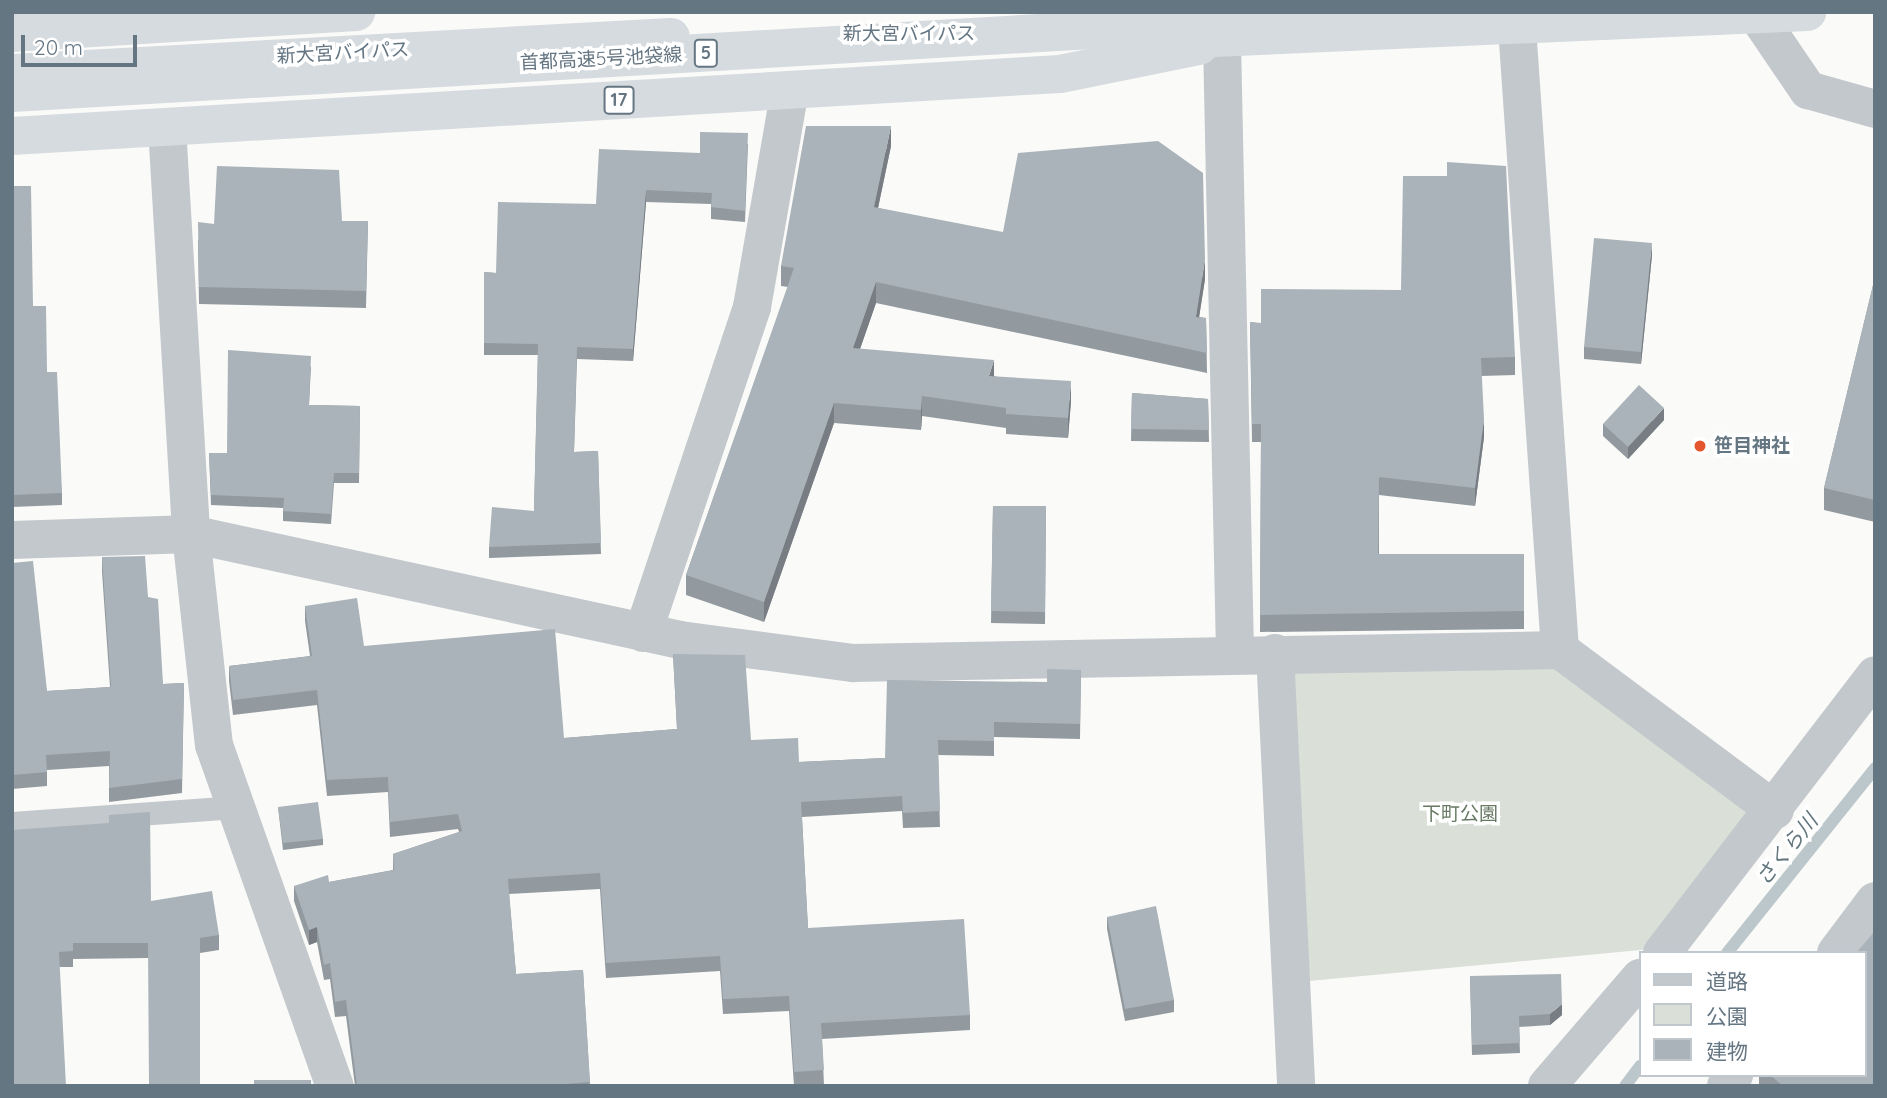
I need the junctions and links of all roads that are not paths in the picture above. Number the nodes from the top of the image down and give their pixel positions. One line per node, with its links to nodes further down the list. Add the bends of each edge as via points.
1 (356, 12): 7 (highway)
2 (659, 12): 9 (highway, 新大宮バイパス)
3 (1400, 12): 12 (highway, 首都高速5号池袋線 / 5)
4 (1807, 12): 5 (highway, 新大宮バイパス / 17)
5 (1757, 15): 6 (highway, 新大宮バイパス / 17); 13 (street, via 1808,90)
6 (1517, 27): 8 (highway, 新大宮バイパス / 17); 19 (street)
7 (12, 33)
8 (1222, 42): 10 (highway, 新大宮バイパス / 17, via 897,32 598,39); 11 (highway, 17, via 1060,74); 20 (street)
9 (12, 53)
10 (12, 73)
11 (790, 90): 14 (highway, 17); 18 (street, via 752,307)
12 (12, 93)
13 (1875, 109)
14 (167, 127): 15 (highway, 17); 16 (street)
15 (12, 136)
16 (191, 534): 17 (street); 18 (street); 23 (street, via 214,746)
17 (12, 540)
18 (643, 633): 20 (street, via 853,663)
19 (1560, 650): 21 (street); 24 (street)
20 (1235, 653): 21 (street)
21 (1275, 653): 31 (street)
22 (1875, 675): 24 (street)
23 (236, 807): 25 (lane); 30 (street)
24 (1775, 810): 27 (street)
25 (12, 824)
26 (1875, 901): 28 (street)
27 (1663, 951)
28 (1838, 951)
29 (1638, 980): 32 (street)
30 (335, 1086)
31 (1296, 1086)
32 (1547, 1086)

